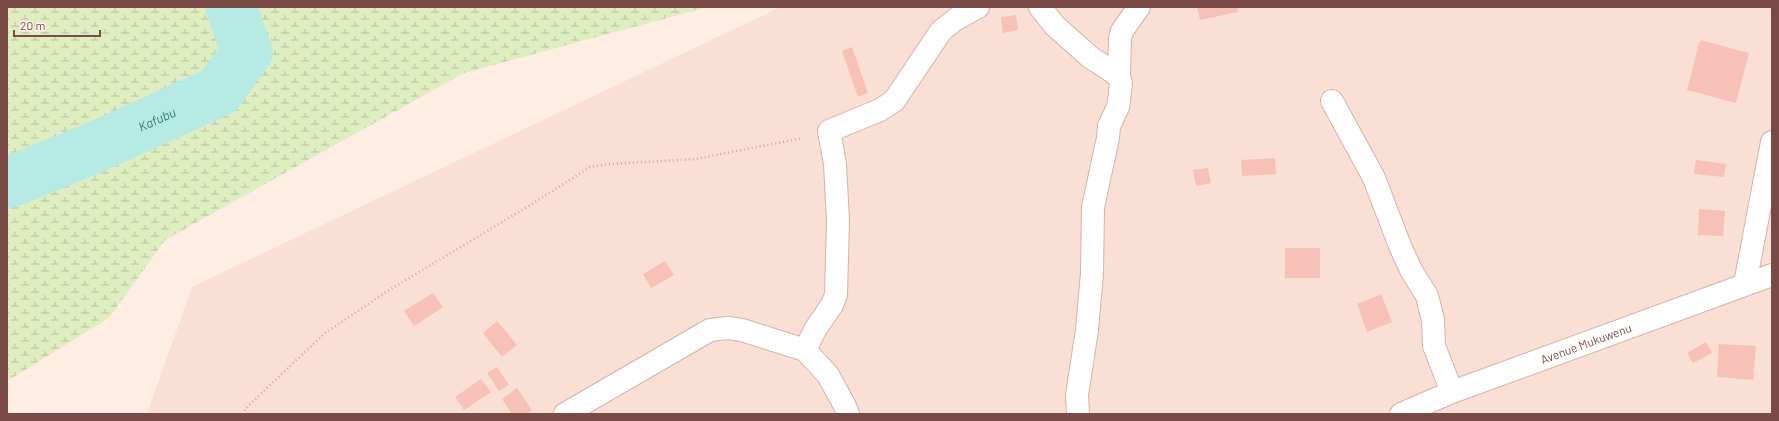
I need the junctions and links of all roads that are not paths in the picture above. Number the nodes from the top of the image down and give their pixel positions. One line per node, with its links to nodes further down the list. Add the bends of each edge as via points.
1 (978, 7): 9 (street, via 941,31 894,101 884,108 829,131 836,164 836,295)
2 (1040, 7): 4 (street, via 1054,25 1090,57)
3 (1139, 7): 4 (street, via 1122,31)
4 (1119, 76): 13 (street, via 1121,84 1118,107 1109,126 1093,207 1092,273 1077,395)
5 (1332, 100): 10 (street, via 1374,178 1400,246 1427,296 1433,320 1434,346)
6 (1772, 142): 8 (street)
7 (1772, 275): 8 (street, Avenue Mukuwenu)
8 (1745, 284): 10 (street, Avenue Mukuwenu)
9 (805, 350): 11 (street, via 742,330 710,330); 12 (street, via 828,375)
10 (1452, 392): 14 (street, Avenue Mukuwenu)
11 (565, 414)
12 (848, 414)
13 (1078, 414)
14 (1401, 414)

